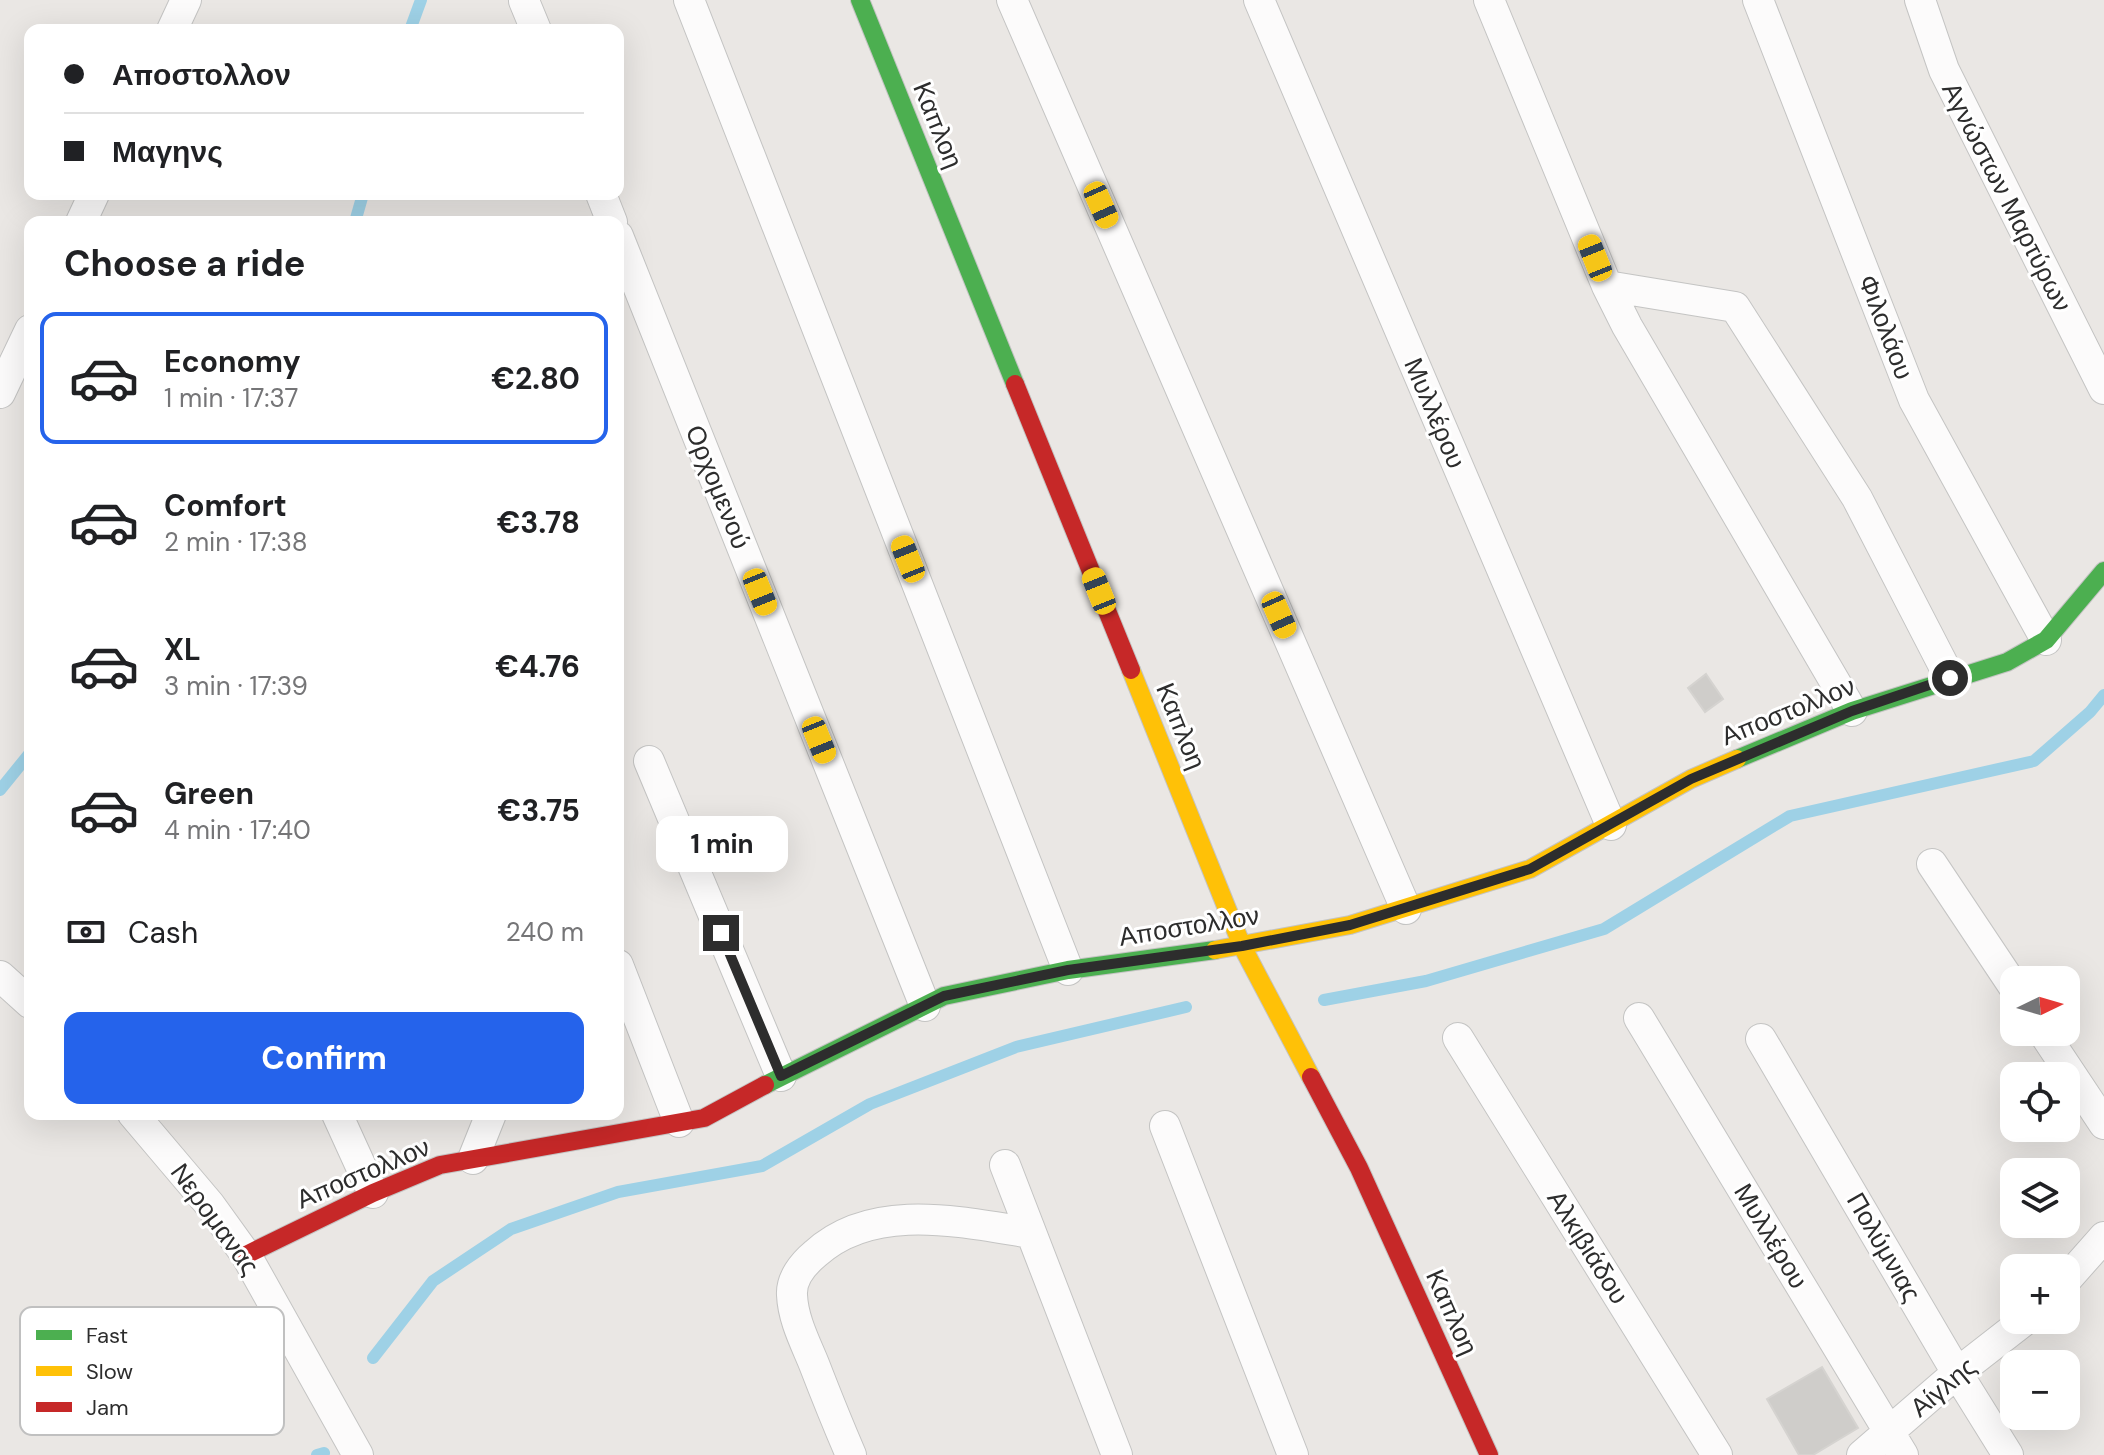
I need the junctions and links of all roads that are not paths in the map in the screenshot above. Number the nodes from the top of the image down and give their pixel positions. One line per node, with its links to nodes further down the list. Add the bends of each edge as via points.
1 (186, 0): 10 (street)
2 (689, 0): 27 (street)
3 (860, 0): 25 (street, Καπλοη)
4 (1012, 0): 24 (street)
5 (1259, 0): 22 (street, Μυλλέρου)
6 (1489, 0): 13 (street)
7 (1758, 0): 18 (street, Φιλολάου, via 1914,400)
8 (1920, 0): 15 (street, Αγνώστων Μαρτύρων, via 1944,70)
9 (524, 1): 11 (street)
10 (175, 24)
11 (534, 24)
12 (624, 251): 31 (street, Ορχομενού)
13 (1607, 286): 19 (street, via 1735,307 1857,498); 20 (street)
14 (24, 343): 16 (street)
15 (2104, 389)
16 (0, 393)
17 (2104, 571): 18 (street, Αποστολλον)
18 (2046, 640): 19 (street, Αποστολλον, via 2007,662)
19 (1950, 678): 20 (street, Αποστολλον)
20 (1852, 711): 22 (street, Αποστολλον, via 1691,779)
21 (649, 761): 36 (street)
22 (1611, 825): 24 (street, Αποστολλον, via 1530,869)
23 (1932, 864): 26 (street)
24 (1406, 909): 25 (street, Αποστολλον)
25 (1242, 946): 27 (street, Αποστολλον); 59 (street, Καπλοη, via 1359,1168)
26 (2000, 966)
27 (1068, 970): 31 (street, Αποστολλον, via 944,996)
28 (0, 976): 30 (street)
29 (624, 980): 40 (street)
30 (24, 998)
31 (925, 1006): 36 (street, Αποστολλον)
32 (1639, 1018): 54 (street, Μυλλέρου)
33 (1458, 1038): 60 (street, Αλκιβιάδου)
34 (1761, 1039): 53 (street, Πολύμνιας)
35 (2052, 1046): 41 (street)
36 (781, 1076): 40 (street, Αποστολλον, via 704,1118)
37 (138, 1120): 48 (street, Νερομανας)
38 (340, 1120): 45 (street)
39 (489, 1120): 43 (street)
40 (679, 1122): 43 (street, Αποστολλον)
41 (2104, 1124)
42 (1165, 1126): 58 (street)
43 (473, 1159): 45 (street, Αποστολλον, via 440,1165)
44 (1005, 1165): 46 (street)
45 (373, 1193): 48 (street, Αποστολλον)
46 (1031, 1233): 56 (street, via 952,1220 907,1219 867,1226 827,1243 801,1266 791,1292 796,1319); 57 (street)
47 (2104, 1237): 49 (street)
48 (246, 1255): 50 (street, Νερομανας)
49 (2080, 1264)
50 (275, 1307)
51 (284, 1323): 55 (street, Νερομανας)
52 (2007, 1334): 53 (street, Αίγλης)
53 (1957, 1373): 54 (street, Αίγλης); 62 (street, Πολύμνιας)
54 (1896, 1444): 61 (street, Αίγλης)
55 (358, 1455)
56 (851, 1455)
57 (1117, 1455)
58 (1293, 1455)
59 (1489, 1455)
60 (1717, 1455)
61 (1862, 1455)
62 (2008, 1455)

